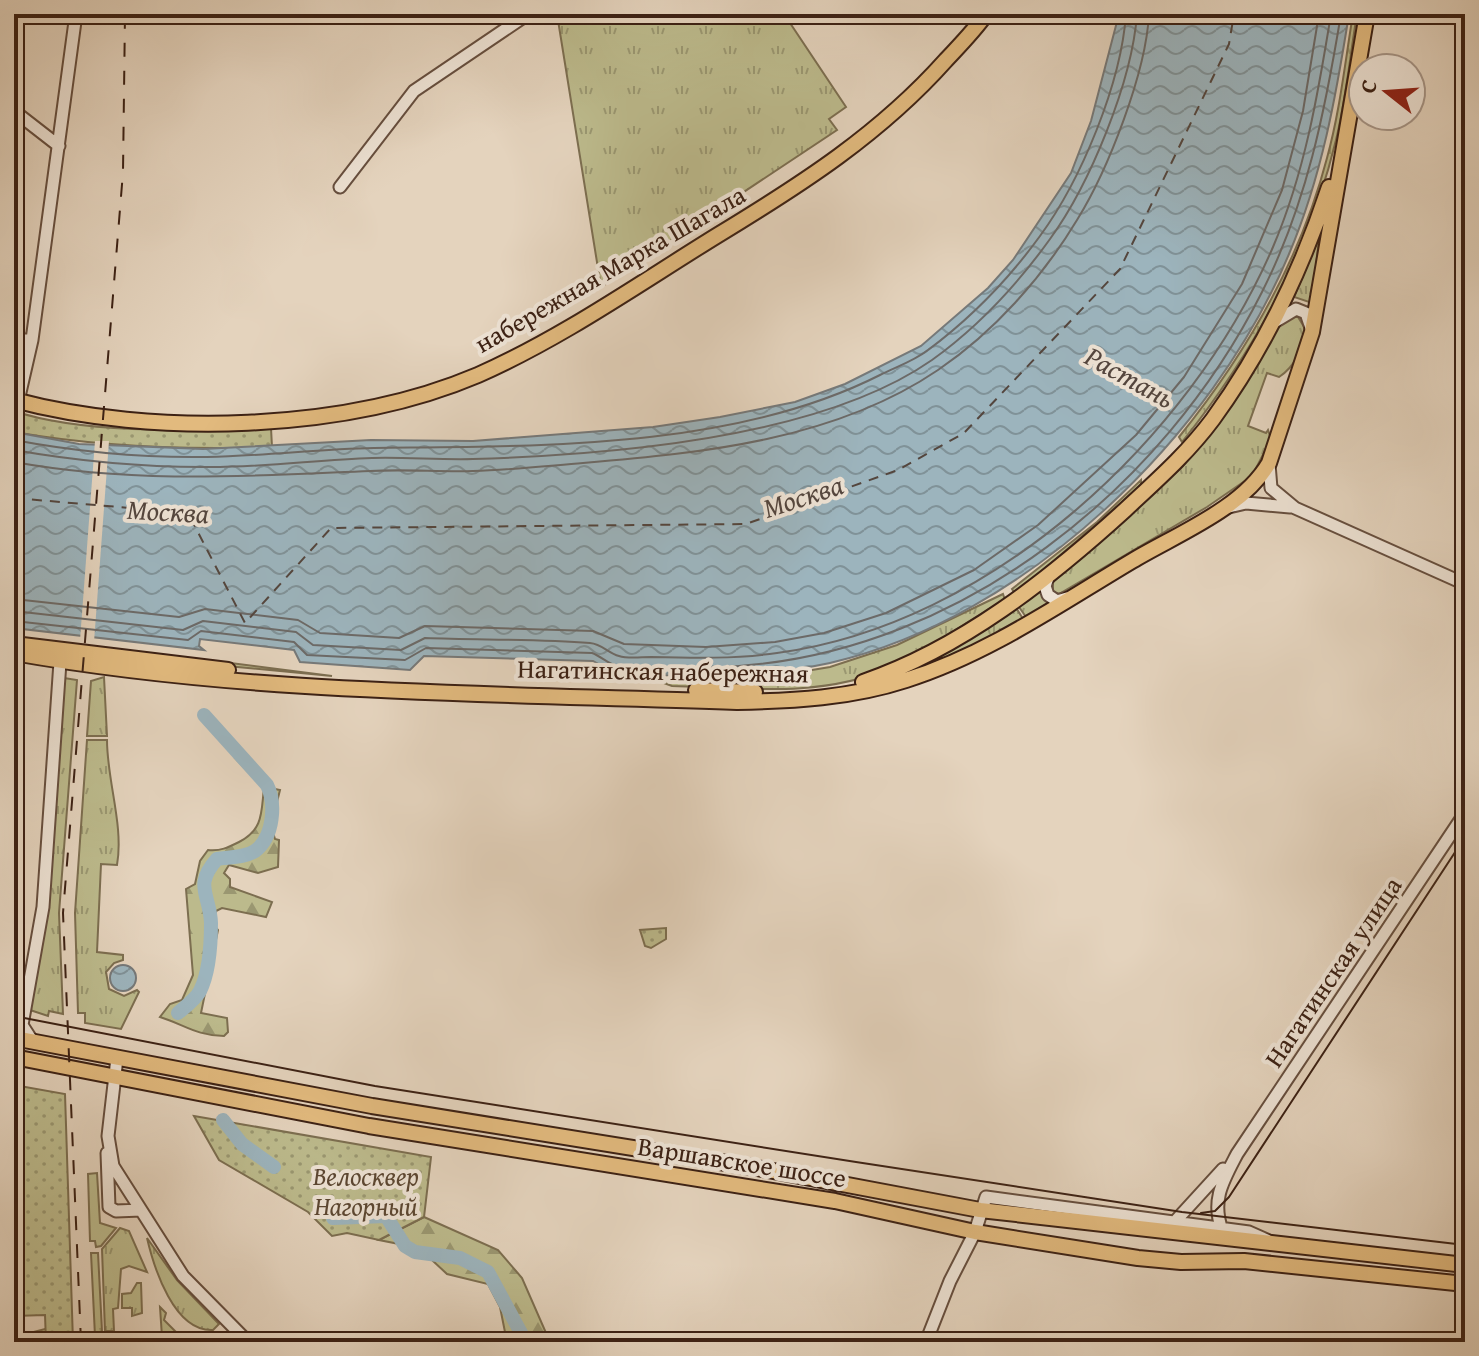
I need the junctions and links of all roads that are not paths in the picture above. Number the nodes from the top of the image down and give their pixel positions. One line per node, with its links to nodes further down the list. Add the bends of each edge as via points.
1 (76, 14): 9 (street)
2 (528, 14): 10 (street, via 414,91)
3 (975, 14): 6 (main road, набережная Марка Шагала)
4 (986, 14): 6 (main road, набережная Марка Шагала)
5 (1367, 14): 8 (main road, Нагатинская набережная)
6 (946, 60): 15 (main road, набережная Марка Шагала, via 891,117 823,171 527,351 449,386 354,410 221,422 105,416)
7 (14, 111): 9 (street)
8 (1344, 143): 11 (main road, Нагатинская набережная); 12 (main road, Нагатинская набережная, via 1310,244)
9 (59, 146): 14 (street)
10 (340, 187)
11 (1312, 332): 12 (street, via 1309,317 1296,309); 16 (main road, Нагатинская набережная)
12 (1267, 333): 19 (main road, Нагатинская набережная, via 1184,455)
13 (14, 340): 14 (street)
14 (32, 340): 15 (street)
15 (16, 401)
16 (1269, 463): 17 (street, via 1271,488); 18 (main road, Нагатинская набережная, via 1251,487)
17 (1295, 508): 18 (street, via 1246,503); 20 (street)
18 (1213, 514): 21 (main road, Нагатинская набережная)
19 (1050, 575): 21 (street, via 1048,595 1057,601); 24 (main road, Нагатинская набережная, via 920,660 863,682 816,690 312,678)
20 (1465, 584)
21 (1070, 597): 24 (main road, Нагатинская набережная, via 989,646 936,670 883,686 782,701 336,688)
22 (14, 644): 24 (main road)
23 (14, 653): 25 (main road)
24 (96, 659): 25 (main road)
25 (60, 662): 27 (street, via 43,907)
26 (1465, 813): 32 (street, Нагатинская улица)
27 (17, 1032): 29 (main road, Варшавское шоссе, via 33,1042)
28 (14, 1057): 30 (main road, Варшавское шоссе)
29 (117, 1058): 30 (street); 34 (main road, Варшавское шоссе)
30 (114, 1077): 31 (street); 37 (main road, Варшавское шоссе, via 369,1126 835,1201)
31 (108, 1147): 33 (street, via 125,1189); 33 (street, via 109,1207)
32 (1237, 1154): 35 (street); 36 (street, via 1218,1191)
33 (141, 1210): 41 (street, via 183,1276)
34 (980, 1210): 35 (main road, Варшавское шоссе); 37 (street)
35 (1170, 1228): 36 (street); 38 (main road, Варшавское шоссе)
36 (1222, 1230): 38 (street, via 1249,1232)
37 (975, 1232): 40 (main road, Варшавское шоссе, via 1138,1258 1244,1261); 42 (street)
38 (1272, 1243): 39 (main road, Варшавское шоссе)
39 (1465, 1265)
40 (1465, 1284)
41 (248, 1342)
42 (926, 1342)

